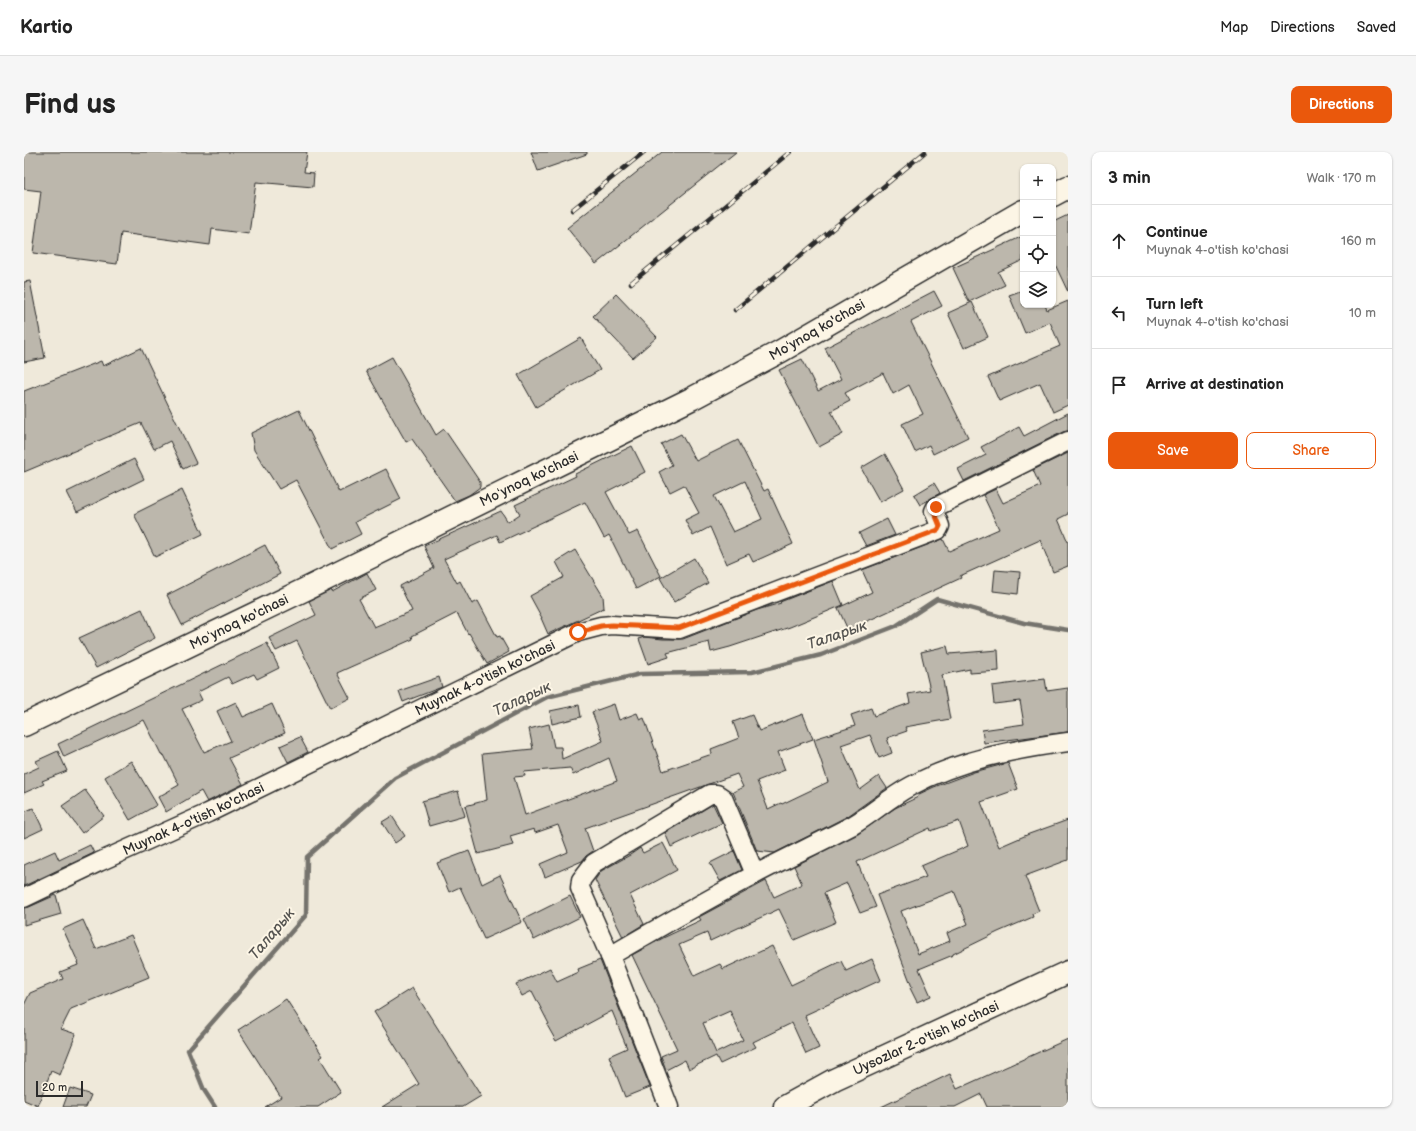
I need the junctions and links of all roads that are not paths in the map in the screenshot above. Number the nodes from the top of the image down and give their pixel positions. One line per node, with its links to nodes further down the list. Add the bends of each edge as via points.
1 (1068, 187): 2 (street)
2 (1056, 193)
3 (1020, 213): 5 (street, Moʻynoq ko'chasi, via 782,352 691,400)
4 (1068, 441): 8 (street, Muynak 4-o'tish ko'chasi, via 936,507 934,511 940,526 938,530 679,628 612,625 578,632 208,814)
5 (24, 725)
6 (1068, 742): 7 (street, via 993,756 933,775 910,786 854,824)
7 (755, 874): 9 (street); 9 (street, via 722,798 717,794 710,794 594,863 581,880 580,888)
8 (24, 898)
9 (610, 956): 11 (street)
10 (1068, 972): 12 (street, Uysozlar 2-o'tish ko'chasi, via 834,1080)
11 (670, 1107)
12 (785, 1107)

